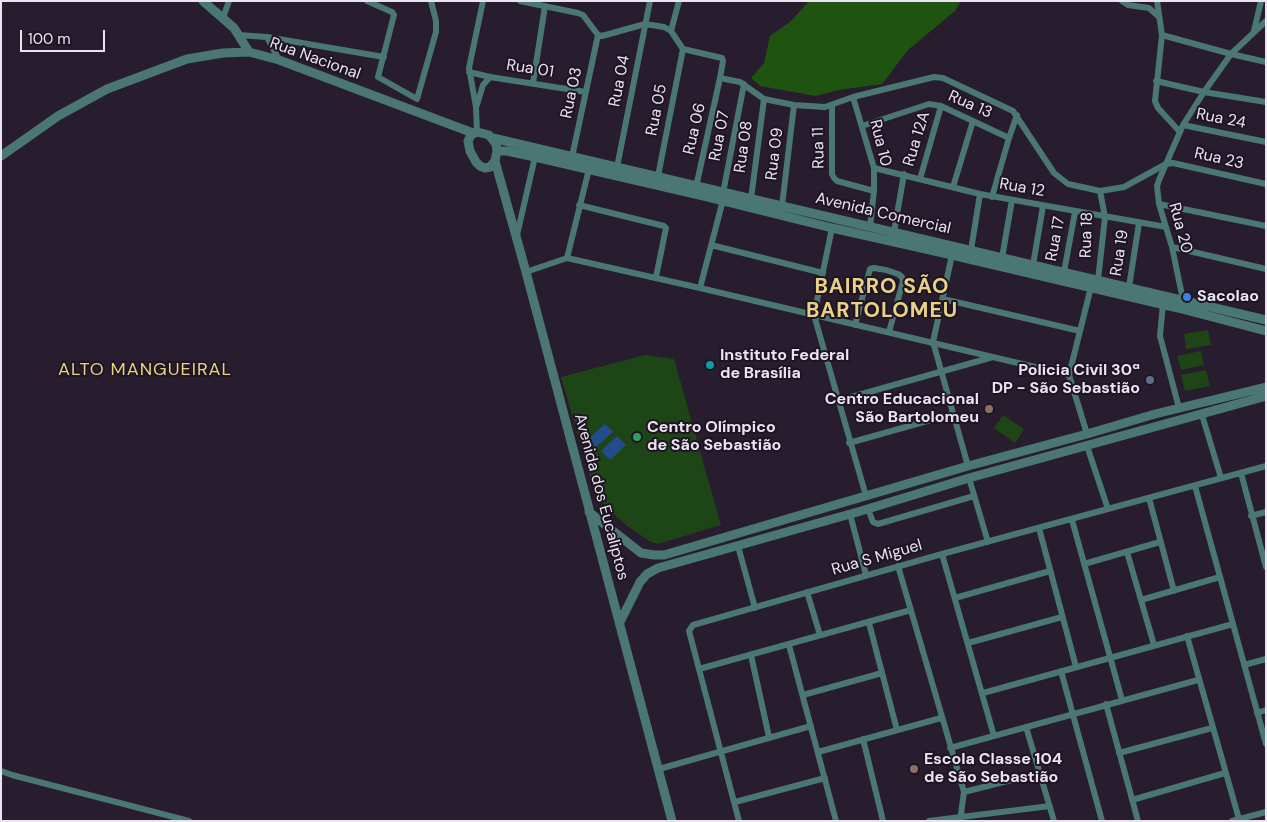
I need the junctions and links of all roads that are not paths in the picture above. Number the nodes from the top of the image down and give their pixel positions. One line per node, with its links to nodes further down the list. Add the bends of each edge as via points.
1 (203, 1): 14 (street)
2 (229, 1): 14 (street)
3 (367, 1): 27 (street, via 394,15)
4 (431, 1): 27 (street, via 436,32 417,98 378,77)
5 (483, 1): 30 (street)
6 (520, 1): 12 (street)
7 (650, 1): 17 (street, Rua 04)
8 (679, 1): 18 (street)
9 (1122, 1): 15 (street, via 1149,8)
10 (1157, 1): 15 (street)
11 (1262, 1): 13 (street)
12 (546, 6): 21 (street, via 583,15); 34 (street)
13 (1258, 15): 16 (street); 19 (street)
14 (223, 18): 20 (street)
15 (1160, 18): 22 (street)
16 (1266, 21): 19 (street)
17 (645, 24): 18 (street); 21 (street); 59 (street, Rua 04)
18 (671, 31): 24 (street)
19 (1254, 31): 26 (street)
20 (239, 35): 23 (street); 25 (street)
21 (598, 35): 36 (street, Rua 03)
22 (1162, 35): 26 (street); 33 (street)
23 (267, 37): 27 (street); 28 (street)
24 (683, 49): 32 (street, Rua 06, via 722,58); 64 (street, Rua 05)
25 (249, 52): 28 (street, Rua Nacional); 54 (street, Rua Nacional, via 187,59 128,80 58,116)
26 (1231, 54): 29 (street); 37 (street)
27 (384, 57)
28 (279, 60): 49 (street, Rua Nacional)
29 (1266, 62)
30 (469, 72): 31 (street, Rua 01); 44 (street)
31 (490, 77): 34 (street, Rua 01); 44 (street, via 483,85)
32 (720, 78): 35 (street); 68 (street, Rua 06)
33 (1156, 81): 37 (street); 48 (street, via 1154,97 1158,108)
34 (533, 84): 36 (street, Rua 01)
35 (744, 84): 39 (street); 75 (street, Rua 07)
36 (586, 92): 56 (street, Rua 03)
37 (1204, 92): 40 (street); 48 (street)
38 (853, 97): 42 (street); 45 (street, via 934,77 943,78); 47 (street, Rua 10)
39 (764, 99): 41 (street); 76 (street, Rua 08)
40 (1266, 102)
41 (794, 104): 42 (street); 81 (street, Rua 09)
42 (832, 105): 70 (street, Rua 11, via 832,174 837,181)
43 (941, 106): 46 (street, Rua 13); 47 (street, Rua 13, via 921,105); 65 (street, Rua 12A)
44 (476, 107): 49 (street)
45 (1017, 115): 51 (street); 71 (street, via 1060,180)
46 (972, 121): 51 (street, Rua 13); 69 (street)
47 (862, 126): 61 (street, Rua 10)
48 (1181, 129): 52 (street, Rua 24); 58 (street, Rua 24)
49 (473, 135): 50 (street, via 484,132); 60 (street, via 473,158)
50 (493, 138): 53 (street); 56 (street, Avenida Comercial)
51 (1009, 138): 74 (street)
52 (1266, 142)
53 (497, 151): 55 (street, Avenida Comercial); 57 (street)
54 (1, 156)
55 (535, 157): 62 (street, Avenida Comercial); 91 (street)
56 (572, 157): 59 (street, Avenida Comercial)
57 (495, 161): 60 (street, via 490,168); 66 (street, Avenida dos Eucaliptos)
58 (1166, 164): 67 (street, Rua 23); 71 (street, via 1124,186); 79 (street, Rua 20, via 1157,186)
59 (617, 167): 64 (street, Avenida Comercial)
60 (485, 168): 66 (street)
61 (874, 168): 63 (street, Rua 12); 70 (street, Rua 10)
62 (589, 169): 72 (street, Avenida Comercial); 80 (street)
63 (904, 174): 65 (street, Rua 12); 90 (street)
64 (658, 176): 68 (street, Avenida Comercial)
65 (920, 178): 69 (street, Rua 12)
66 (500, 181): 91 (street, Avenida dos Eucaliptos)
67 (1266, 184)
68 (696, 187): 72 (street, Avenida Comercial)
69 (953, 187): 73 (street, Rua 12)
70 (874, 191): 87 (street, Rua 10)
71 (1100, 191): 84 (street, Rua 18)
72 (709, 193): 75 (street, Avenida Comercial)
73 (980, 194): 74 (street, Rua 12); 95 (street)
74 (992, 196): 77 (street, Rua 12)
75 (723, 197): 78 (street, Avenida Comercial); 92 (street, Rua 07)
76 (751, 200): 78 (street, Avenida Comercial); 81 (street, Avenida Comercial)
77 (1012, 200): 82 (street, Rua 12); 99 (street)
78 (739, 201): 89 (street, Avenida Comercial)
79 (1159, 204): 86 (street); 88 (street, Rua 20)
80 (579, 205): 97 (street); 105 (street, via 664,226)
81 (782, 206): 87 (street, Avenida Comercial)
82 (1043, 206): 83 (street, Rua 12); 100 (street)
83 (1075, 212): 84 (street, Rua 12); 103 (street, Rua 17)
84 (1105, 217): 85 (street, Rua 12); 106 (street, Rua 18)
85 (1139, 223): 88 (street, Rua 12); 109 (street, Rua 19)
86 (1266, 226)
87 (870, 227): 90 (street, Avenida Comercial)
88 (1166, 227): 94 (street, Rua 20)
89 (832, 228): 93 (street, Avenida Comercial); 104 (street)
90 (894, 232): 93 (street, Avenida Comercial)
91 (516, 239): 102 (street, Avenida dos Eucaliptos)
92 (711, 245): 104 (street); 107 (street, Rua 07)
93 (940, 247): 95 (street, Avenida Comercial); 96 (street, Avenida Comercial)
94 (1172, 247): 101 (street); 113 (street, Rua 20)
95 (971, 250): 98 (street, Avenida Comercial)
96 (952, 255): 98 (street, Avenida Comercial); 112 (street)
97 (567, 258): 102 (street); 105 (street)
98 (985, 258): 99 (street, Avenida Comercial); 108 (street, Avenida Comercial)
99 (1002, 258): 100 (street, Avenida Comercial)
100 (1033, 265): 103 (street, Avenida Comercial)
101 (1266, 269)
102 (526, 272): 148 (street, Avenida dos Eucaliptos)
103 (1064, 272): 106 (street, Avenida Comercial)
104 (823, 273): 115 (street)
105 (656, 277): 107 (street)
106 (1098, 280): 110 (street, Avenida Comercial)
107 (700, 288): 115 (street)
108 (1091, 288): 110 (street, Avenida Comercial); 120 (street)
109 (1129, 288): 110 (street, Avenida Comercial); 111 (street, Avenida Comercial)
110 (1117, 289): 111 (street, Avenida Comercial)
111 (1144, 295): 113 (street, Avenida Comercial); 114 (street, Avenida Comercial)
112 (943, 298): 120 (street); 121 (street)
113 (1183, 300): 116 (street, Avenida Comercial)
114 (1163, 304): 118 (street, Avenida Comercial); 129 (street, via 1160,336)
115 (814, 315): 117 (street); 127 (street)
116 (1266, 320)
117 (855, 325): 119 (street); 119 (street, via 870,269 886,270 902,276 903,280)
118 (1266, 331)
119 (889, 332): 121 (street)
120 (1080, 332): 124 (street)
121 (933, 342): 122 (street); 123 (street)
122 (994, 357): 123 (street); 124 (street)
123 (941, 372): 127 (street); 130 (street)
124 (1069, 375): 134 (street)
125 (1266, 387): 128 (street)
126 (1266, 396): 132 (street)
127 (837, 401): 135 (street)
128 (1195, 404): 129 (street); 132 (street)
129 (1179, 408): 131 (street)
130 (952, 414): 135 (street); 137 (street)
131 (1155, 414): 133 (street); 134 (street)
132 (1199, 415): 133 (street); 141 (street)
133 (1159, 426): 136 (street)
134 (1087, 434): 137 (street)
135 (849, 443): 144 (street)
136 (1087, 446): 140 (street); 146 (street)
137 (968, 466): 144 (street)
138 (1266, 466): 139 (street, Rua S Miguel)
139 (1241, 473): 141 (street, Rua S Miguel); 151 (street)
140 (969, 478): 143 (street); 147 (street)
141 (1221, 478): 142 (street, Rua S Miguel)
142 (1195, 486): 145 (street, Rua S Miguel); 166 (street)
143 (974, 496): 147 (street, via 878,524); 154 (street)
144 (861, 498): 147 (street); 157 (street)
145 (1149, 498): 146 (street, Rua S Miguel); 155 (street)
146 (1108, 509): 152 (street, Rua S Miguel)
147 (864, 510): 150 (street)
148 (589, 512): 157 (street, via 641,553 654,555); 174 (street, Avenida dos Eucaliptos)
149 (1266, 512): 151 (street)
150 (850, 514): 156 (street); 165 (street)
151 (1251, 516): 161 (street)
152 (1072, 520): 153 (street, Rua S Miguel); 162 (street)
153 (1039, 528): 154 (street, Rua S Miguel); 164 (street)
154 (988, 542): 159 (street, Rua S Miguel)
155 (1160, 542): 158 (street); 167 (street)
156 (738, 546): 160 (street); 171 (street)
157 (686, 549): 160 (street)
158 (1126, 552): 162 (street); 170 (street)
159 (942, 554): 163 (street, Rua S Miguel); 169 (street)
160 (688, 559): 174 (street, via 647,574)
161 (1265, 562)
162 (1084, 564): 183 (street)
163 (898, 566): 165 (street, Rua S Miguel); 172 (street)
164 (1050, 571): 169 (street); 173 (street)
165 (866, 575): 168 (street, Rua S Miguel)
166 (1220, 577): 167 (street); 176 (street)
167 (1174, 591): 170 (street)
168 (807, 592): 171 (street, Rua S Miguel); 177 (street)
169 (955, 598): 179 (street)
170 (1140, 600): 181 (street)
171 (755, 608): 187 (street, Rua S Miguel, via 693,624 689,632)
172 (911, 610): 175 (street); 198 (street)
173 (1062, 617): 179 (street); 186 (street)
174 (620, 622): 211 (street, Avenida dos Eucaliptos)
175 (869, 623): 177 (street); 189 (street)
176 (1233, 624): 178 (street); 185 (street)
177 (820, 635): 180 (street)
178 (1187, 636): 181 (street); 190 (street)
179 (968, 643): 191 (street)
180 (789, 645): 182 (street); 192 (street)
181 (1154, 645): 183 (street)
182 (751, 655): 187 (street); 204 (street)
183 (1110, 657): 186 (street); 193 (street)
184 (1266, 659): 185 (street)
185 (1244, 665): 197 (street)
186 (1076, 666): 188 (street)
187 (699, 670): 208 (street, Rua S Miguel)
188 (1061, 671): 191 (street); 196 (street)
189 (882, 673): 192 (street); 202 (street)
190 (1198, 680): 193 (street); 201 (street)
191 (983, 692): 203 (street)
192 (803, 695): 199 (street)
193 (1122, 700): 194 (street)
194 (1106, 704): 196 (street); 210 (street)
195 (1266, 710): 197 (street)
196 (1072, 713): 200 (street); 231 (street)
197 (1257, 713): 206 (street)
198 (941, 718): 202 (street); 207 (street)
199 (811, 726): 204 (street); 209 (street)
200 (1026, 727): 203 (street); 213 (street)
201 (1212, 728): 210 (street); 214 (street)
202 (897, 730): 205 (street)
203 (994, 736): 207 (street)
204 (769, 737): 208 (street)
205 (863, 740): 209 (street); 228 (street)
206 (1266, 744)
207 (950, 748): 216 (street)
208 (720, 751): 211 (street); 218 (street, Rua S Miguel)
209 (818, 752): 215 (street)
210 (1119, 753): 217 (street)
211 (659, 769): 223 (street, Avenida dos Eucaliptos)
212 (1, 771): 225 (street)
213 (1039, 773): 216 (street); 219 (street)
214 (1225, 773): 217 (street); 224 (street)
215 (824, 778): 218 (street); 227 (street)
216 (964, 792): 222 (street)
217 (1132, 800): 232 (street)
218 (735, 802): 226 (street, Rua S Miguel)
219 (1050, 806): 221 (street); 230 (street)
220 (1266, 812): 224 (street)
221 (993, 817): 222 (street)
222 (960, 819): 229 (street)
223 (670, 820)
224 (1236, 820)
225 (189, 821)
226 (740, 821)
227 (836, 821)
228 (883, 821)
229 (929, 821)
230 (1054, 821)
231 (1102, 821)
232 (1138, 821)

